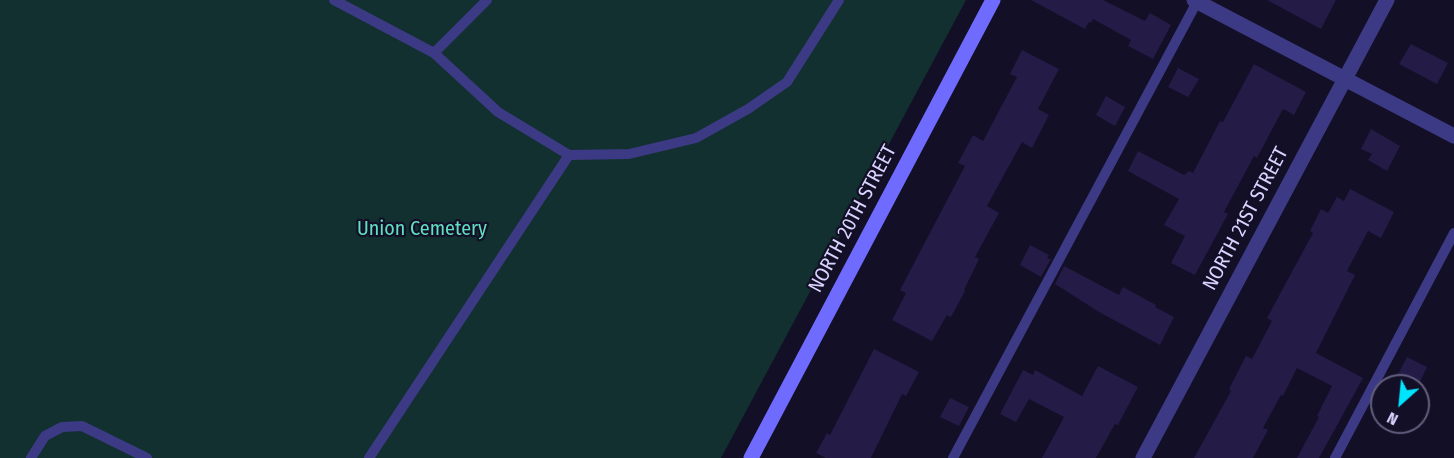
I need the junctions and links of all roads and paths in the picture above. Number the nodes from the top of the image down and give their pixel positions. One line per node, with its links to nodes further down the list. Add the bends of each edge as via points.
1 (334, 0): 7 (lane)
2 (487, 0): 7 (lane)
3 (839, 0): 10 (lane, via 787,82 748,109 696,138 629,154)
4 (993, 0): 15 (main road, NORTH 20TH STREET)
5 (1387, 0): 8 (street, NORTH 21ST STREET)
6 (1197, 1): 8 (street); 16 (lane)
7 (434, 53): 10 (lane, via 498,112)
8 (1344, 79): 9 (street); 17 (street, NORTH 21ST STREET)
9 (1454, 136)
10 (569, 155): 14 (lane)
11 (1454, 233): 18 (lane)
12 (31, 458): 13 (lane, via 45,436 62,427 82,426)
13 (147, 458)
14 (369, 458)
15 (751, 458)
16 (953, 458)
17 (1143, 458)
18 (1335, 458)

